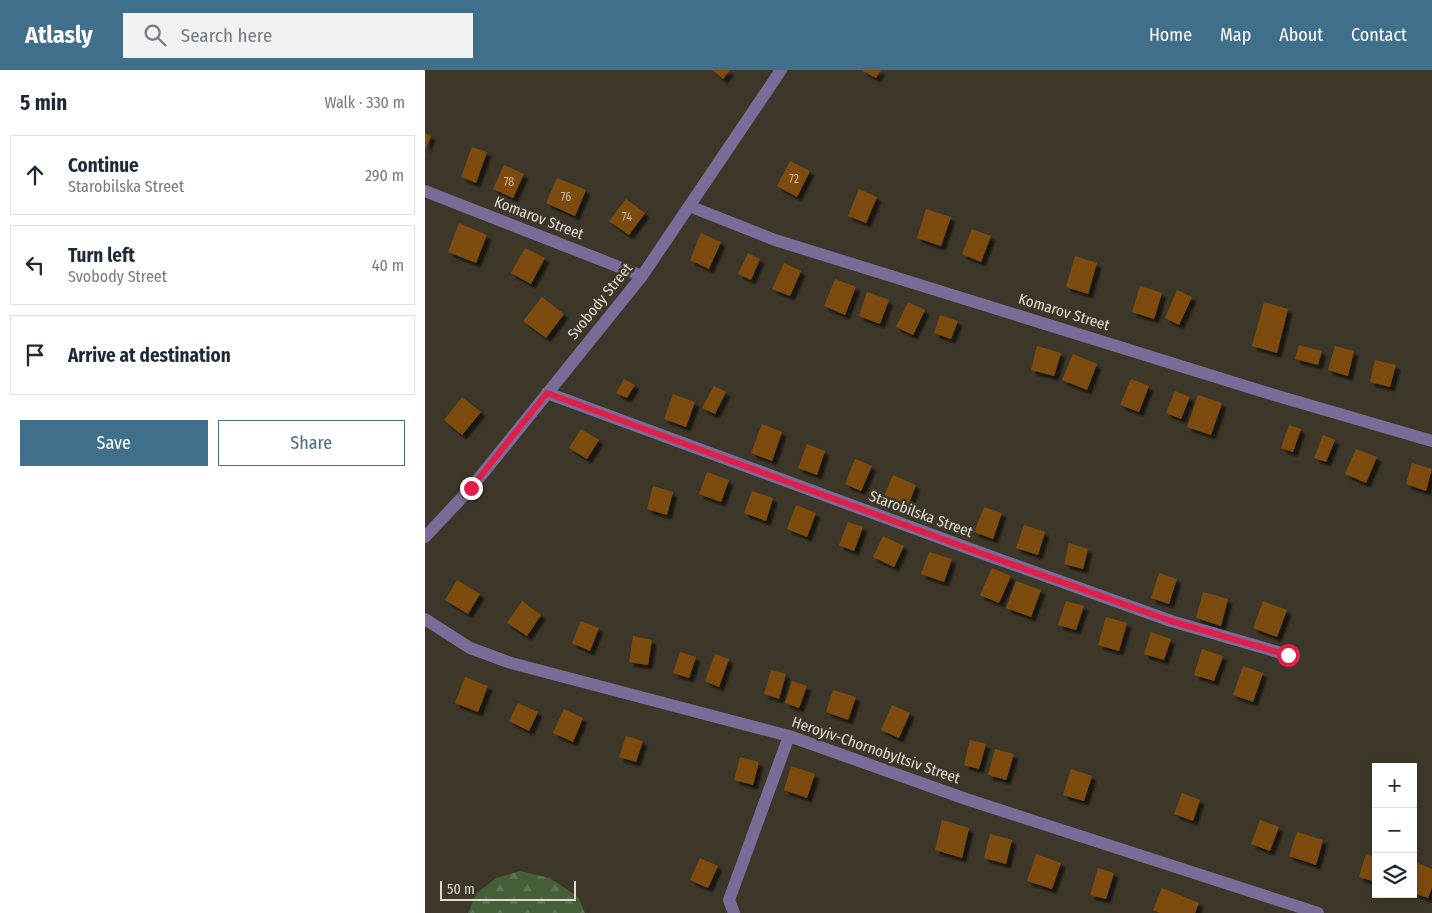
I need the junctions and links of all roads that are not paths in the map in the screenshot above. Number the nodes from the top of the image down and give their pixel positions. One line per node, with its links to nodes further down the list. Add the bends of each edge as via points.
1 (781, 70): 3 (street, Svobody Street)
2 (425, 191): 4 (street, Komarov Street)
3 (689, 206): 4 (street, Svobody Street); 6 (street, Komarov Street, via 775,240)
4 (642, 276): 5 (street, Svobody Street)
5 (547, 393): 7 (street, Svobody Street, via 471,488); 9 (street, Starobilska Street, via 1152,614)
6 (1432, 441)
7 (425, 537)
8 (425, 620): 10 (street, Heroyiv-Chornobyltsiv Street, via 470,648 511,663)
9 (1288, 655)
10 (789, 736): 11 (street, via 729,900); 12 (street, Heroyiv-Chornobyltsiv Street, via 966,799)
11 (734, 913)
12 (1318, 913)

